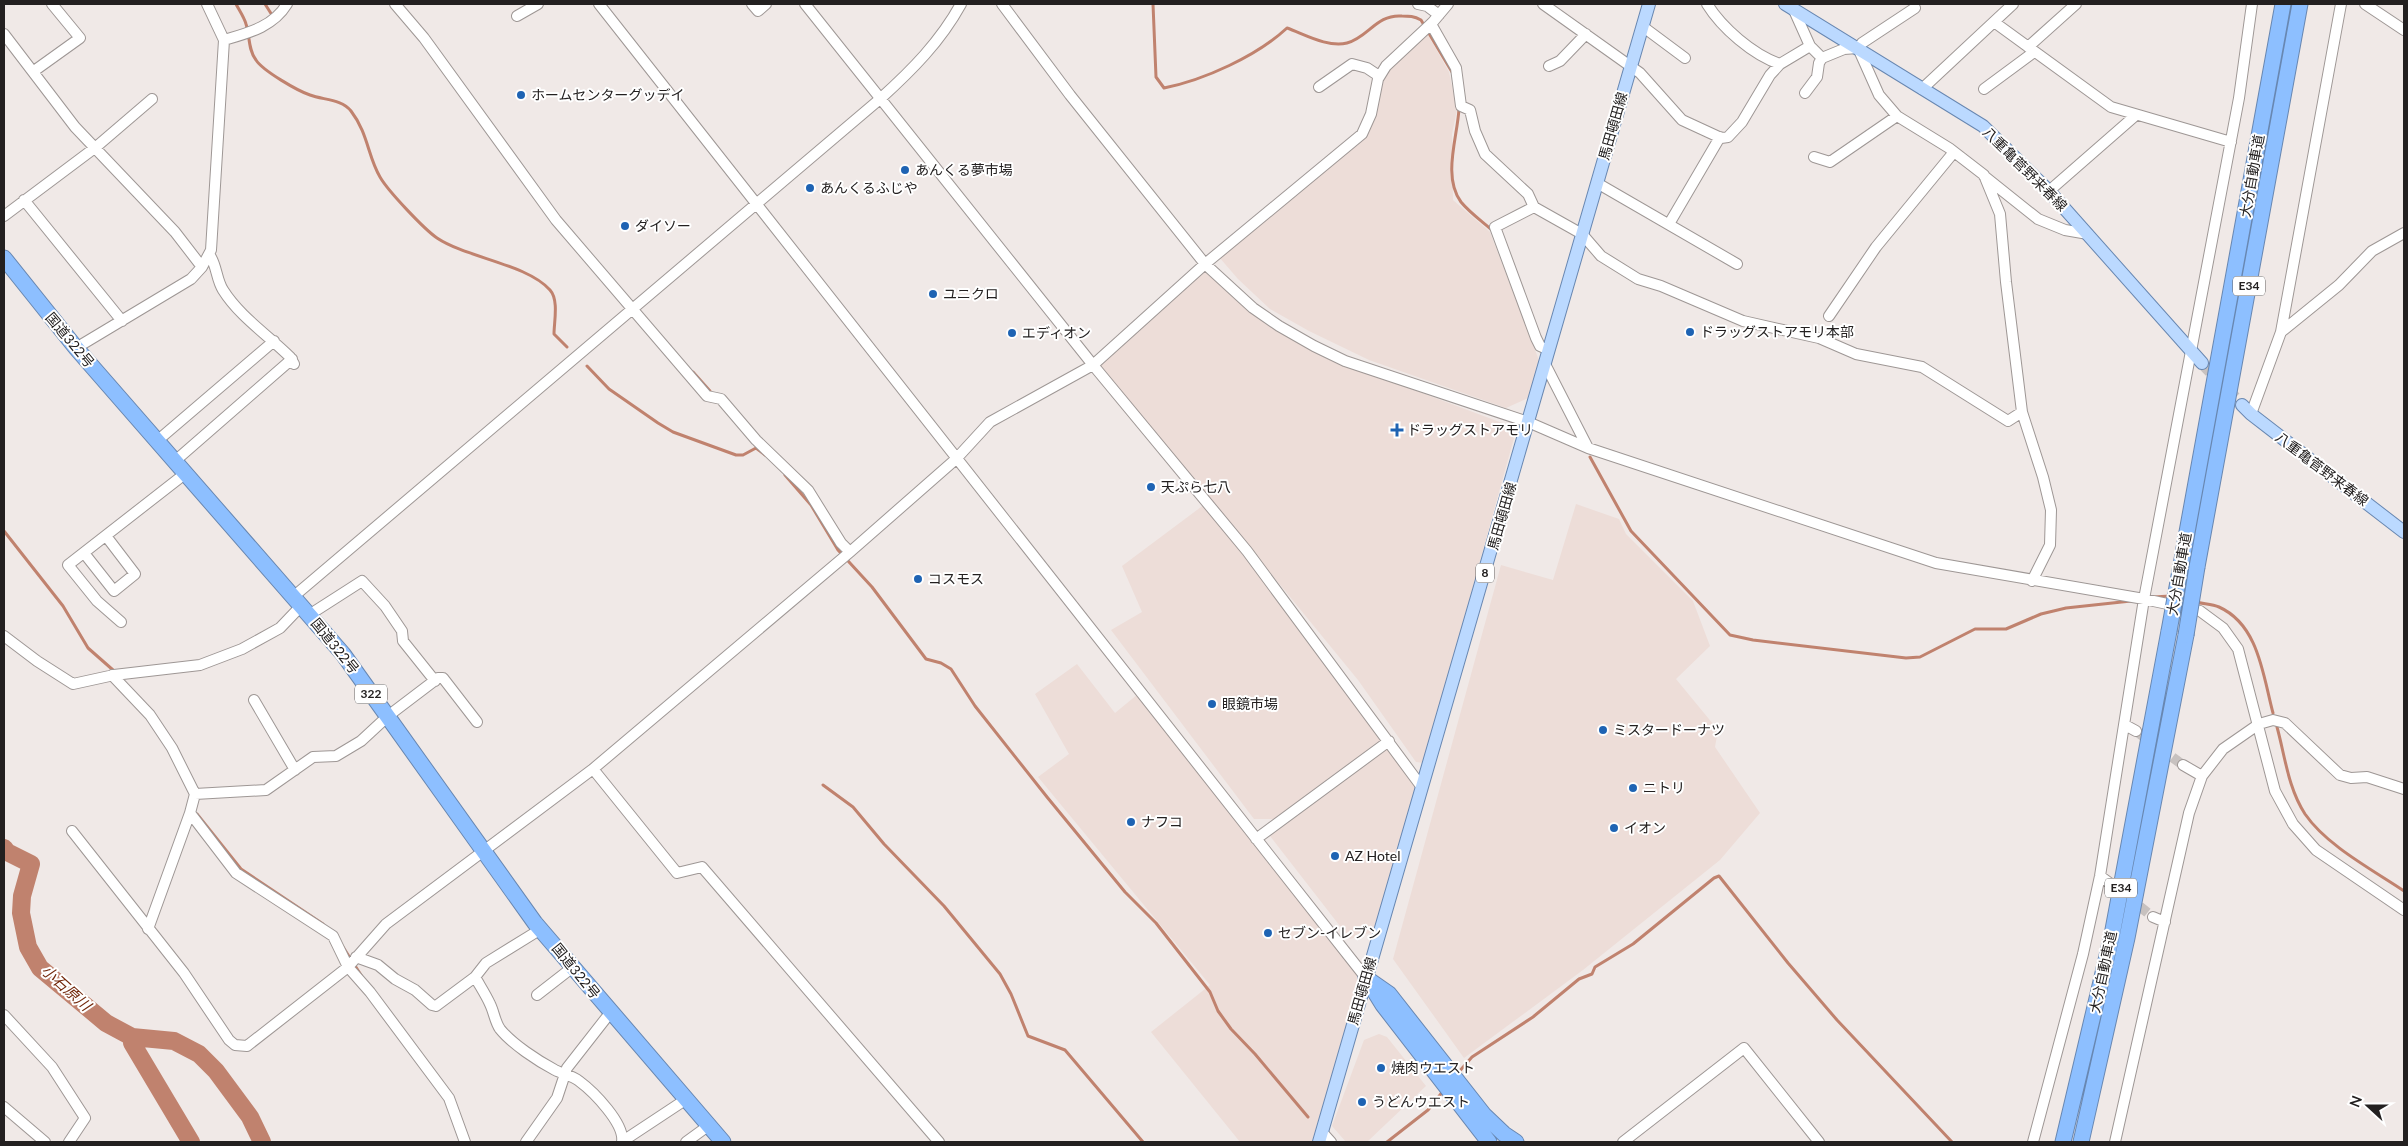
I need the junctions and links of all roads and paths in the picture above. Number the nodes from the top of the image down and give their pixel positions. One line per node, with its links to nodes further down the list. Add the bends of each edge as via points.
1 (52, 4): 43 (street, via 80,38)
2 (207, 4): 34 (street)
3 (287, 4): 34 (street, via 280,15 247,33)
4 (395, 4): 74 (street, via 424,38 556,220)
5 (538, 4): 27 (street)
6 (599, 4): 62 (street)
7 (752, 4): 8 (street, via 758,11)
8 (766, 4)
9 (805, 4): 50 (street)
10 (961, 4): 50 (street, via 939,39 916,66)
11 (1002, 4): 71 (street)
12 (1418, 4): 26 (street, via 1427,6)
13 (1448, 4): 26 (street)
14 (1543, 4): 33 (street)
15 (1649, 4): 29 (main road, 馬田頓田線 / 8)
16 (1707, 4): 40 (street, via 1750,48)
17 (2013, 4): 28 (street)
18 (2076, 4): 37 (street)
19 (2252, 4): 54 (street)
20 (2283, 4): 136 (highway, 大分自動車道 / E34, bridge, via 2169,631 2112,935)
21 (2300, 4): 158 (highway, 大分自動車道 / E34, bridge, via 2128,938)
22 (2342, 4): 77 (street)
23 (2365, 4): 31 (street)
24 (1789, 6): 35 (street); 36 (main road, 八重亀菅野来春線)
25 (1915, 8): 36 (street)
26 (1438, 15): 30 (street)
27 (517, 16)
28 (1994, 22): 37 (street); 47 (street)
29 (1642, 26): 38 (street); 42 (main road, 馬田頓田線 / 8)
30 (1428, 27): 44 (street); 63 (street, via 1456,68 1461,106 1470,110 1485,154 1528,194)
31 (2404, 30)
32 (4, 34): 43 (street)
33 (1586, 34): 41 (street, via 1560,61); 42 (street)
34 (224, 40): 69 (street)
35 (1810, 46): 39 (street); 40 (street)
36 (1858, 48): 39 (street); 47 (main road, 八重亀菅野来春線); 52 (street, via 1879,95)
37 (2031, 49): 46 (street); 51 (street, via 2111,107)
38 (1685, 58)
39 (1822, 58): 48 (street, via 1817,77)
40 (1780, 64): 53 (street, via 1742,122 1728,137)
41 (1549, 66)
42 (1630, 66): 53 (street, via 1682,120); 59 (main road, 馬田頓田線 / 8)
43 (34, 71): 55 (street, via 75,127)
44 (1379, 76): 45 (street, via 1352,64); 71 (street, via 1371,114 1362,134)
45 (1319, 86)
46 (1984, 88)
47 (1922, 89): 60 (main road, 八重亀菅野来春線, via 1983,126)
48 (1805, 93)
49 (152, 99): 55 (street)
50 (880, 99): 62 (street); 84 (street)
51 (2136, 115): 54 (street); 60 (street)
52 (1897, 116): 56 (street); 57 (street, via 1830,162)
53 (1720, 137): 65 (street)
54 (2230, 142): 81 (street)
55 (96, 147): 61 (street); 73 (street, via 176,232)
56 (1954, 152): 58 (street); 75 (street, via 1881,241)
57 (1814, 157)
58 (1984, 175): 68 (street, via 2038,219 2065,230); 86 (street, via 2000,214)
59 (1597, 183): 65 (street); 67 (main road, 馬田頓田線 / 8)
60 (2049, 191): 68 (main road, 八重亀菅野来春線)
61 (24, 200): 64 (street); 76 (street)
62 (756, 204): 74 (street); 90 (street)
63 (1534, 207): 67 (street); 80 (street, via 1495,226 1536,338 1542,348)
64 (4, 216)
65 (1669, 224): 72 (street)
66 (2404, 233): 77 (street, via 2372,251 2339,286)
67 (1582, 234): 80 (main road, 馬田頓田線 / 8); 86 (street, via 1601,256 1638,279 1743,321 1819,338 1856,354 1922,367 2008,422)
68 (2088, 234): 81 (main road, 八重亀菅野来春線)
69 (209, 254): 73 (street); 78 (street, via 230,300)
70 (4, 258): 79 (highway, 国道322号 / 322)
71 (1205, 264): 84 (street); 87 (street, via 1253,308 1314,346 1345,361)
72 (1737, 264)
73 (202, 267): 76 (street, via 191,279)
74 (631, 309): 96 (street, via 707,396 722,399 756,440 808,490); 99 (street)
75 (1829, 316)
76 (122, 321): 79 (street)
77 (2281, 332): 85 (street)
78 (274, 341): 88 (street); 91 (street, via 293,362)
79 (76, 348): 88 (highway, 国道322号 / 322)
80 (1549, 350): 83 (main road, 馬田頓田線 / 8)
81 (2191, 350): 82 (main road, 八重亀菅野来春線); 98 (street)
82 (2202, 363)
83 (1545, 364): 87 (main road, 馬田頓田線 / 8); 89 (street)
84 (1093, 365): 90 (street, via 990,422); 110 (street, via 1247,551)
85 (2246, 410): 93 (main road, 八重亀菅野来春線)
86 (2022, 412): 97 (street, via 2051,510 2050,545)
87 (1528, 422): 89 (street); 115 (main road, 馬田頓田線 / 8)
88 (157, 441): 91 (highway, 国道322号 / 322)
89 (1588, 448): 97 (street, via 1936,563)
90 (956, 459): 96 (street); 120 (street)
91 (175, 460): 92 (highway, 国道322号 / 322)
92 (186, 473): 94 (street); 99 (highway, 国道322号 / 322)
93 (2404, 532)
94 (106, 536): 95 (street); 95 (street, via 135,574 114,591)
95 (84, 553): 100 (street, via 68,565 97,601)
96 (846, 555): 113 (street)
97 (2032, 581): 98 (street)
98 (2144, 599): 107 (street, via 2200,611 2223,628 2238,649); 108 (street)
99 (301, 606): 102 (street, via 280,628 242,649 208,662); 103 (street, via 362,581 385,606 402,631 403,640); 105 (highway, 国道322号 / 322, via 343,654)
100 (121, 622)
101 (4, 636): 102 (street, via 73,684)
102 (112, 675): 117 (street, via 154,721)
103 (435, 681): 105 (street); 106 (street, via 443,678)
104 (254, 700): 112 (street)
105 (388, 716): 112 (street, via 361,741 336,756 313,757); 121 (highway, 国道322号 / 322)
106 (477, 722)
107 (2259, 724): 114 (street, via 2223,749); 116 (street, via 2273,720 2285,722 2340,775 2367,777); 124 (street, via 2275,791 2293,824 2316,850)
108 (2125, 725): 109 (street); 122 (street)
109 (2136, 731)
110 (1390, 741): 115 (street); 120 (street)
111 (2184, 765): 114 (street)
112 (295, 770): 117 (street, via 266,790)
113 (593, 770): 121 (street); 149 (street, via 677,873 702,867)
114 (2202, 776): 126 (street, via 2189,813)
115 (1421, 786): 132 (main road, 馬田頓田線 / 8)
116 (2404, 790)
117 (197, 794): 118 (street)
118 (190, 813): 127 (street); 129 (street, via 236,873 333,936)
119 (72, 831): 127 (street)
120 (1256, 839): 132 (street)
121 (484, 849): 128 (highway, 国道322号 / 322); 129 (street, via 386,924)
122 (2100, 876): 123 (street); 155 (street, via 2081,963)
123 (2111, 884)
124 (2404, 910)
125 (2153, 917): 126 (street)
126 (2165, 922): 159 (street)
127 (148, 929): 129 (street, via 235,1045 247,1046)
128 (541, 929): 130 (highway, 国道322号 / 322); 131 (street, via 486,963)
129 (352, 962): 131 (street, via 378,965 436,1006); 144 (street, via 370,992 449,1098)
130 (573, 967): 133 (street); 134 (highway, 国道322号 / 322)
131 (474, 977): 137 (street, via 490,1003 499,1028 522,1050)
132 (1366, 978): 141 (main road, 馬田頓田線 / 8); 151 (highway, via 1383,1005); 152 (highway, via 1389,994 1484,1115)
133 (537, 994)
134 (610, 1013): 137 (street); 138 (highway, 国道322号 / 322)
135 (4, 1015): 143 (street, via 52,1067 85,1118)
136 (2091, 1029): 156 (highway); 157 (highway, 大分自動車道 / E34)
137 (566, 1075): 145 (street, via 556,1098); 146 (street, via 592,1092 621,1130)
138 (685, 1100): 140 (highway, 国道322号 / 322); 146 (street)
139 (4, 1107): 142 (street)
140 (708, 1126): 147 (street); 148 (highway, 国道322号 / 322)
141 (1320, 1137): 150 (street)
142 (45, 1142)
143 (70, 1142)
144 (465, 1142)
145 (526, 1142)
146 (622, 1142)
147 (686, 1142)
148 (722, 1142)
149 (938, 1142)
150 (1331, 1142)
151 (1489, 1142)
152 (1516, 1142)
153 (1623, 1142): 154 (street, via 1744,1048)
154 (1819, 1142)
155 (2033, 1142)
156 (2056, 1142)
157 (2063, 1142)
158 (2080, 1142)
159 (2115, 1142)

